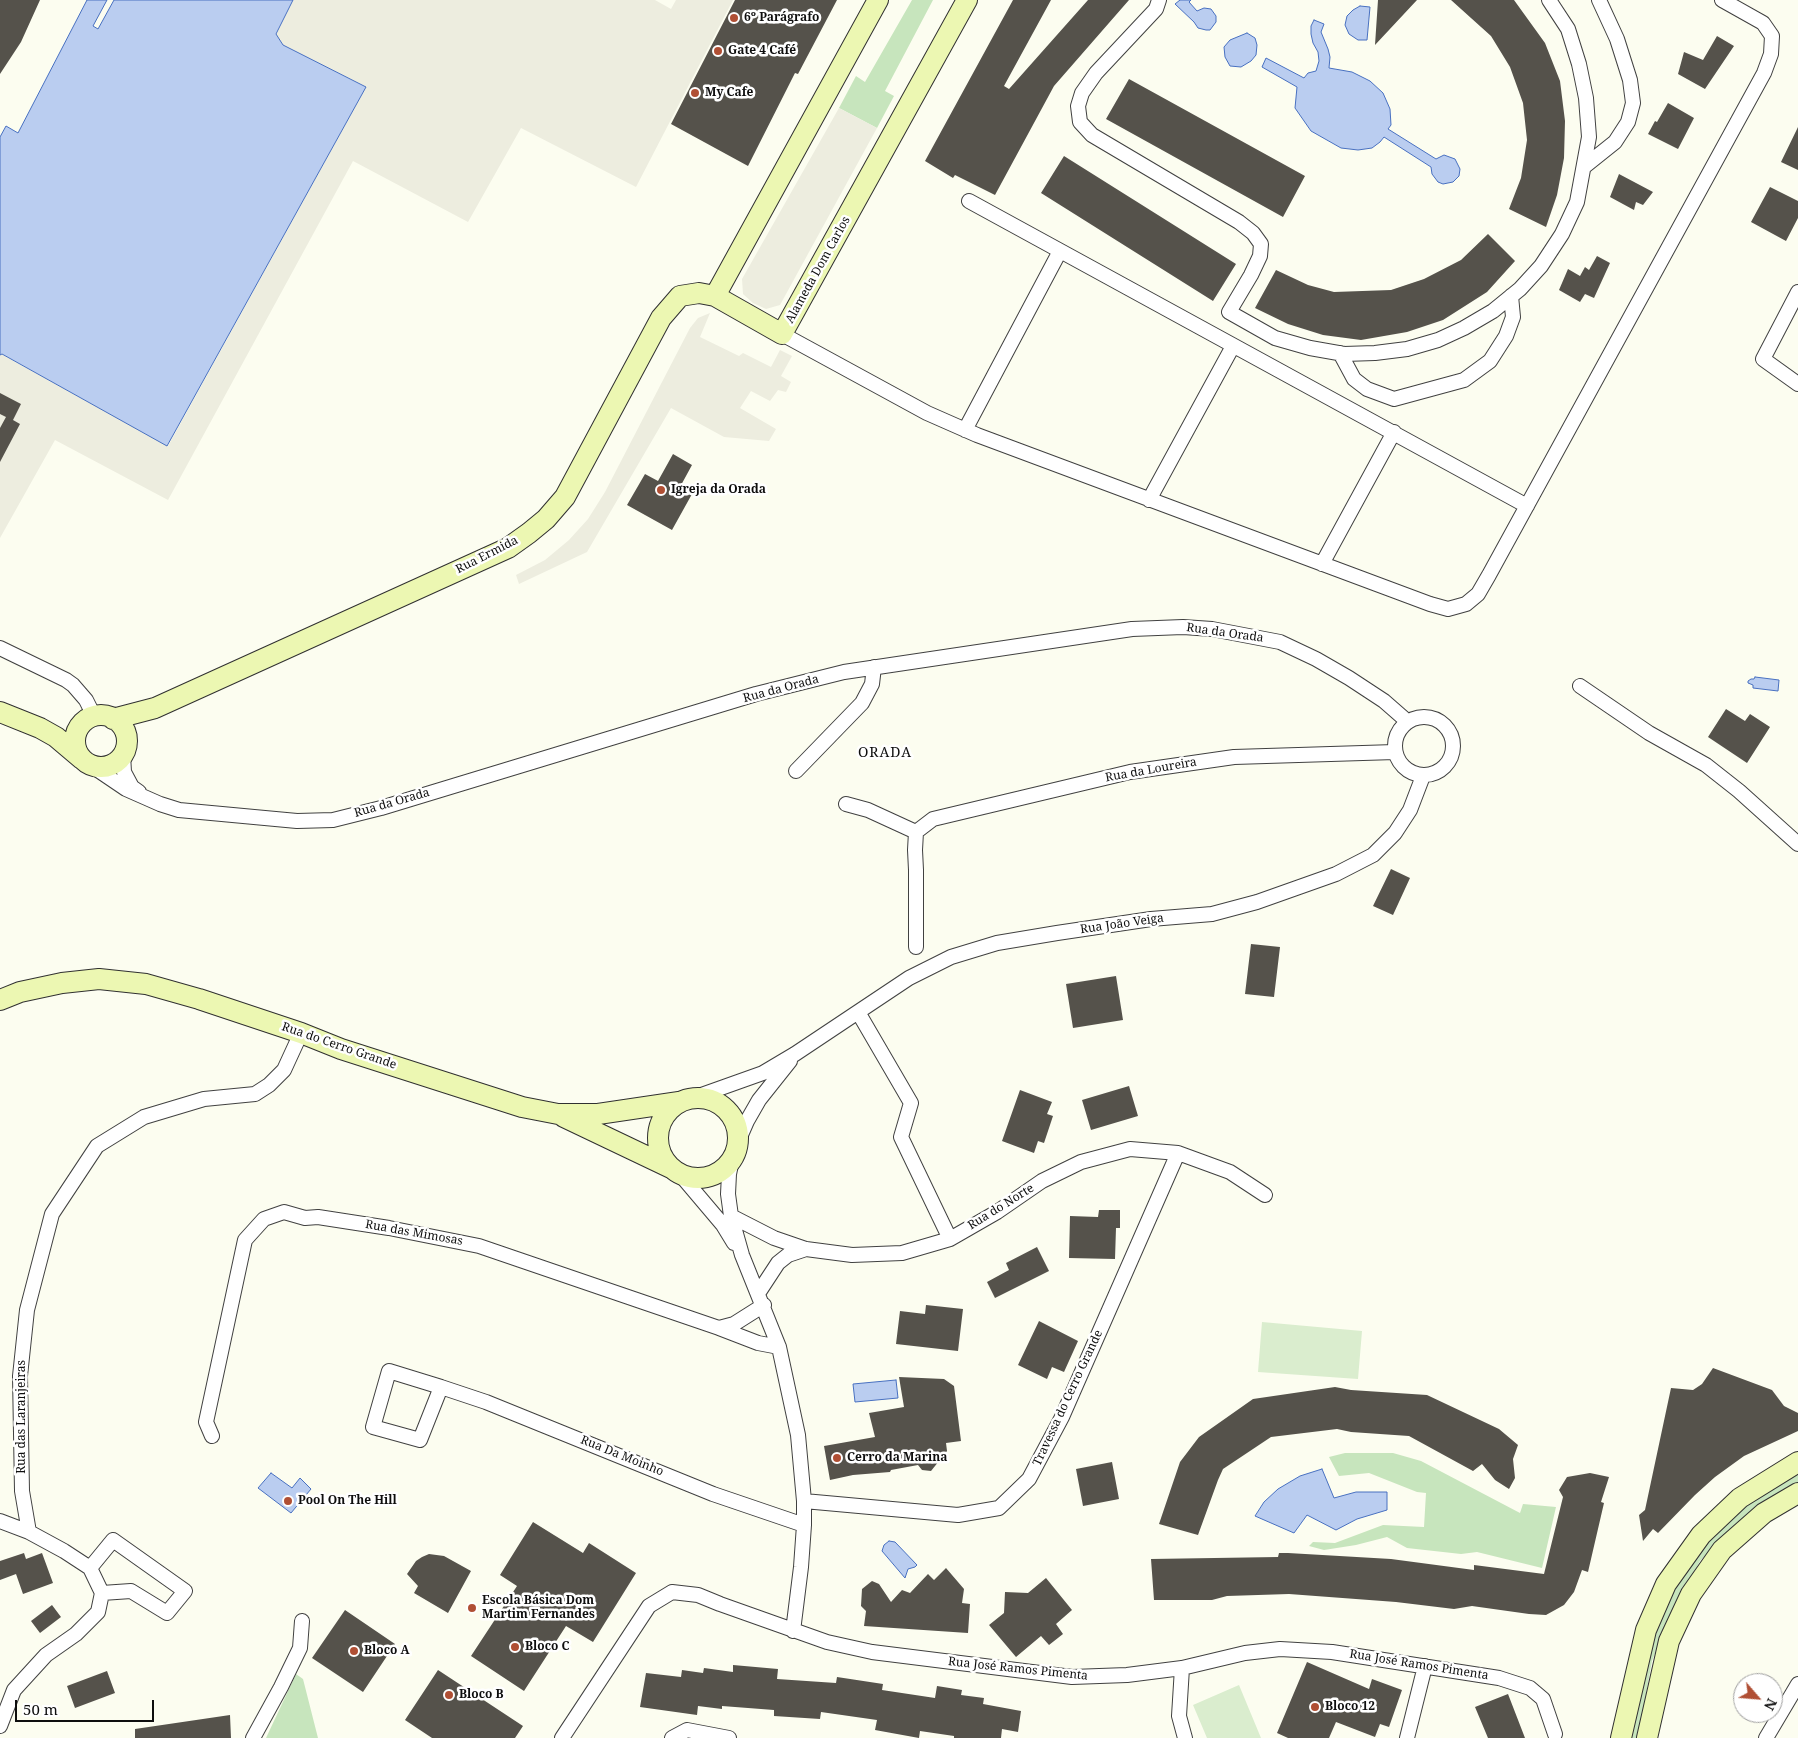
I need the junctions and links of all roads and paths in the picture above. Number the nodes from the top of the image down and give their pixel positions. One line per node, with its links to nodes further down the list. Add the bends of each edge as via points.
1 (878, 0): 11 (street)
2 (966, 0): 13 (street, Alameda Dom Carlos)
3 (1159, 0): 15 (street, via 1156,9 1096,73 1082,93 1078,106 1080,122 1092,135 1239,222 1261,244 1260,256 1229,312 1275,338)
4 (1550, 0): 7 (street, via 1568,28 1579,64 1589,137)
5 (1599, 0): 7 (street, via 1617,39 1630,80 1633,103 1628,122 1616,142)
6 (1724, 1): 20 (street, via 1763,24 1772,36 1771,54 1764,73)
7 (1585, 166): 12 (street, via 1577,202 1562,234 1541,266)
8 (968, 202): 9 (street)
9 (1060, 251): 14 (street); 17 (street)
10 (1798, 292): 16 (street, via 1763,359)
11 (715, 296): 13 (street, Alameda Dom Carlos); 25 (street, Rua Ermida, via 699,293 680,296 662,318 565,497 529,533 508,548)
12 (1511, 296): 15 (street, via 1464,328 1438,340 1406,349); 15 (street, via 1513,317 1506,336 1490,362 1464,380 1394,399 1367,389 1354,379)
13 (782, 334): 17 (street, via 927,413)
14 (1233, 346): 18 (street); 19 (street)
15 (1340, 353)
16 (1798, 384)
17 (965, 430): 19 (street)
18 (1394, 432): 20 (street); 21 (street)
19 (1149, 500): 21 (street)
20 (1527, 506): 21 (street, via 1478,594 1466,604 1448,609 1430,604)
21 (1322, 564)
22 (0, 648): 27 (street, via 73,685 86,700)
23 (874, 667): 28 (street, Rua da Orada, via 1132,629 1212,629 1280,642 1316,659 1384,701); 33 (street, via 872,684 862,703); 35 (street, Rua da Orada, via 756,694 333,820 297,821 179,810)
24 (1580, 686): 38 (street, via 1648,733 1706,765)
25 (155, 708): 27 (street); 30 (street, via 135,727)
26 (0, 712): 29 (street)
27 (96, 720): 29 (street, via 60,729); 30 (street, via 120,724 126,739); 32 (street, via 75,735 78,754)
28 (1408, 722): 31 (street, via 1397,735); 34 (street, via 1424,717 1439,722 1446,727 1453,742 1446,766)
29 (40, 728): 32 (street)
30 (124, 751): 32 (street, via 118,760 106,766); 35 (street, via 124,772 132,787)
31 (1395, 752): 34 (street, via 1408,771); 37 (street, Rua da Loureira, via 1234,757 1130,772 933,819)
32 (88, 764): 35 (street, via 120,785)
33 (796, 772)
34 (1423, 776): 41 (street, Rua João Veiga, via 1410,810 1395,833 1372,855 1336,874 1258,902 1212,914 1152,919 996,943 951,957 909,978)
35 (146, 796)
36 (846, 804): 37 (street, via 868,810)
37 (916, 832): 39 (street)
38 (1798, 844)
39 (916, 947)
40 (0, 1000): 42 (street, Rua do Cerro Grande, via 62,983 99,979 146,984)
41 (858, 1012): 43 (street, Rua João Veiga); 51 (street, via 911,1103 901,1137)
42 (301, 1033): 45 (street, Rua do Cerro Grande, via 522,1107); 64 (street, Rua das Laranjeiras, via 284,1070 255,1094 204,1099 144,1117 97,1146 52,1214 27,1310 20,1376 22,1491)
43 (795, 1054): 44 (street, Rua João Veiga, via 763,1073); 46 (street, via 759,1100)
44 (685, 1101): 45 (street, Rua do Cerro Grande, via 598,1114); 46 (street, via 701,1098 725,1110 737,1133); 48 (street, via 669,1110 658,1133 658,1146 663,1158)
45 (558, 1114): 48 (street)
46 (735, 1150): 48 (street, via 726,1166 704,1178); 50 (street, via 728,1174)
47 (1178, 1153): 49 (street, Rua do Norte, via 1230,1172); 51 (street, Rua do Norte, via 1130,1149 1081,1162 1042,1181 997,1212); 61 (street, Travessa do Cerro Grande, via 1062,1417 1029,1478 999,1508 958,1515)
48 (675, 1170): 53 (street, via 723,1225)
49 (1265, 1195)
50 (731, 1216): 52 (street, Rua do Norte); 53 (street)
51 (950, 1238): 52 (street, Rua do Norte, via 902,1253 852,1255)
52 (806, 1250): 54 (street, via 788,1255 778,1263)
53 (742, 1255): 54 (street)
54 (761, 1299): 55 (street, via 734,1324); 56 (street)
55 (719, 1328): 56 (street, Rua das Mimosas, via 758,1343); 58 (street, Rua das Mimosas, via 479,1246 380,1226 306,1218 284,1212 264,1219 245,1240 206,1422)
56 (779, 1347): 61 (street, via 798,1435)
57 (441, 1387): 57 (street, Rua Da Moinho, via 389,1371 373,1428 420,1440); 63 (street, Rua Da Moinho, via 486,1402 713,1494)
58 (212, 1436)
59 (1798, 1462): 80 (street, via 1740,1498 1700,1535 1666,1584 1646,1630)
60 (1798, 1493): 81 (street, via 1764,1513 1722,1550 1691,1594 1669,1641)
61 (804, 1501): 63 (street)
62 (0, 1521): 64 (street)
63 (804, 1525): 68 (street)
64 (29, 1532): 65 (street)
65 (90, 1568): 66 (street); 66 (street, via 113,1540 185,1591 167,1613 131,1591)
66 (102, 1593): 72 (street, via 98,1612 76,1634 46,1655 14,1690)
67 (302, 1621): 74 (street, via 300,1648)
68 (793, 1631): 70 (street, Rua José Ramos Pimenta, via 872,1652 1072,1677 1126,1676); 75 (street, Rua José Ramos Pimenta, via 698,1594 672,1592 649,1606)
69 (1425, 1666): 70 (street, Rua José Ramos Pimenta, via 1332,1652 1280,1649 1245,1653); 73 (street, Rua José Ramos Pimenta, via 1499,1678 1530,1688 1543,1699); 79 (street)
70 (1182, 1668): 78 (street, via 1178,1716)
71 (1798, 1684): 82 (street)
72 (0, 1726)
73 (1555, 1734)
74 (253, 1738)
75 (562, 1738)
76 (672, 1738): 77 (street, via 687,1730)
77 (729, 1738)
78 (1185, 1738)
79 (1407, 1738)
80 (1621, 1738)
81 (1647, 1738)
82 (1766, 1738)

